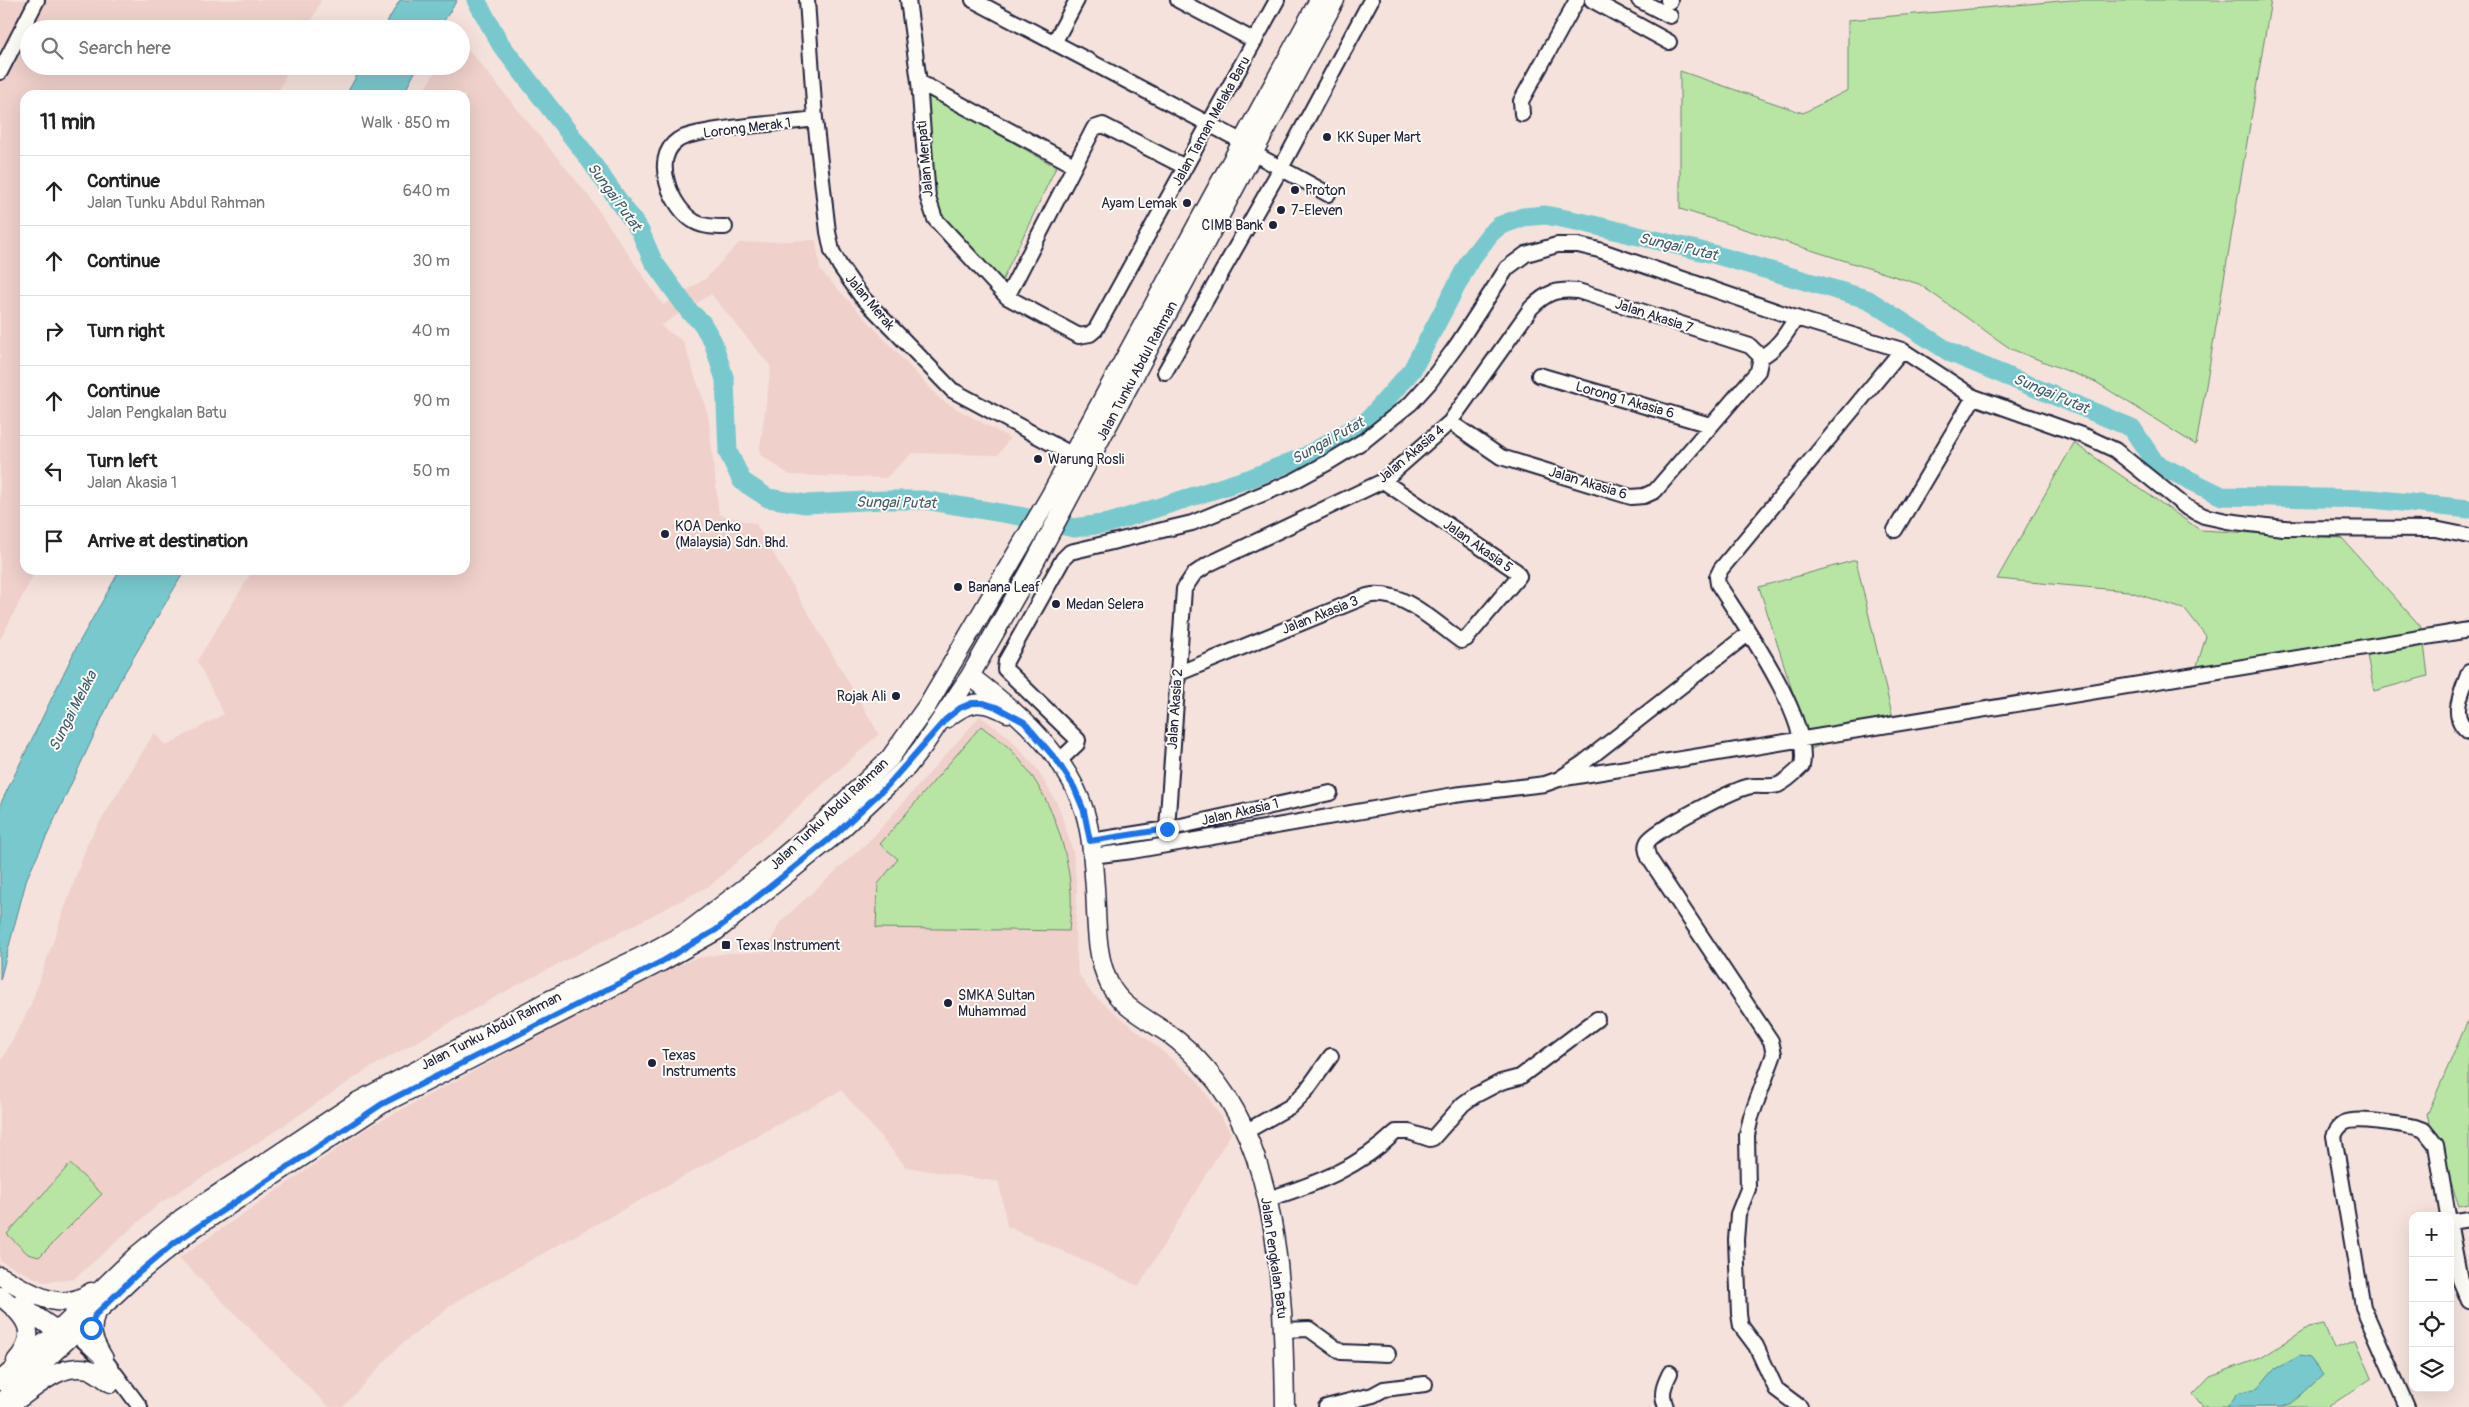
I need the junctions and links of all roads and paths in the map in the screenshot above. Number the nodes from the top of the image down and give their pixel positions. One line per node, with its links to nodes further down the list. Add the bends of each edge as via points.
1 (37, 0): 15 (street)
2 (807, 0): 23 (street, Jalan Merak)
3 (908, 0): 21 (street, Jalan Merpati)
4 (973, 0): 19 (street)
5 (1077, 0): 19 (street)
6 (1178, 0): 17 (street)
7 (1277, 0): 17 (street, Jalan Taman Melaka Baru)
8 (1319, 0): 25 (main road, Jalan Tunku Abdul Rahman)
9 (1335, 0): 25 (main road, Jalan Tunku Abdul Rahman)
10 (1371, 0): 28 (street)
11 (1577, 0): 22 (street, via 1521,101)
12 (1592, 0): 18 (street)
13 (1639, 0): 14 (street)
14 (1670, 16)
15 (27, 20)
16 (20, 33): 20 (street)
17 (1255, 41): 24 (street, Jalan Taman Melaka Baru)
18 (1670, 42)
19 (1054, 43): 24 (street)
20 (0, 72)
21 (919, 82): 26 (street); 32 (street, Jalan Merpati, via 930,208 945,231)
22 (1522, 114)
23 (815, 119): 30 (street, Lorong Merak 1, via 714,131 679,140 672,146 664,170 670,190 687,216 696,223); 42 (street, Jalan Merak, via 832,251 861,296 952,390)
24 (1209, 123): 25 (street); 27 (street, Jalan Taman Melaka Baru)
25 (1248, 147): 28 (street); 42 (main road, Jalan Tunku Abdul Rahman); 44 (main road, Jalan Tunku Abdul Rahman)
26 (1074, 165): 27 (street, via 1094,128 1103,125); 32 (street)
27 (1185, 167): 34 (street, Jalan Taman Melaka Baru, via 1096,329)
28 (1281, 168): 29 (street); 37 (street)
29 (1328, 194)
30 (725, 226)
31 (1543, 296): 36 (street, Jalan Akasia 7, via 1560,290 1578,291 1750,346); 40 (street, Jalan Akasia 4, via 1531,308)
32 (1007, 297): 34 (street, Jalan Merpati)
33 (1796, 318): 35 (street); 36 (street, via 1784,339); 49 (street, via 1599,250 1564,245 1537,249 1507,268 1429,383 1411,403 1365,440 1294,481 1192,523 1070,552)
34 (1079, 336)
35 (1902, 350): 39 (street); 52 (street, via 1721,569 1718,584)
36 (1761, 357): 41 (street, Jalan Akasia 6, via 1758,371)
37 (1165, 372)
38 (1539, 375): 41 (street, Lorong 1 Akasia 6)
39 (1974, 396): 45 (street); 46 (street, via 2115,450 2186,507 2204,516 2283,528 2435,529)
40 (1450, 422): 41 (street, Jalan Akasia 6, via 1502,457 1631,497 1655,491); 43 (street, Jalan Akasia 4)
41 (1710, 425)
42 (1071, 454): 44 (main road, Jalan Tunku Abdul Rahman)
43 (1383, 481): 50 (street, Jalan Akasia 4, via 1209,564 1194,574); 53 (street, Jalan Akasia 5, via 1519,576 1466,639)
44 (1058, 500): 47 (main road, Jalan Tunku Abdul Rahman, via 1029,532); 48 (main road, Jalan Tunku Abdul Rahman, via 1047,538)
45 (1895, 530)
46 (2469, 536)
47 (1013, 560): 57 (main road, via 970,649); 62 (main road, Jalan Tunku Abdul Rahman, via 927,706)
48 (1031, 569): 49 (street); 54 (main road, Jalan Tunku Abdul Rahman)
49 (1049, 583): 63 (street, via 1006,661 1006,669 1078,740)
50 (1184, 589): 56 (street, Jalan Akasia 2)
51 (2469, 630): 60 (street)
52 (1749, 633): 60 (street, via 1784,694); 64 (street)
53 (1457, 639): 56 (street, Jalan Akasia 3, via 1406,602 1379,593)
54 (983, 653): 57 (main road, Jalan Tunku Abdul Rahman); 58 (main road, via 983,666 989,680)
55 (2469, 672): 59 (street, via 2457,714 2459,722)
56 (1177, 674): 66 (street, Jalan Akasia 2)
57 (970, 676): 58 (main road, Jalan Pengkalan Batu); 61 (main road, Jalan Tunku Abdul Rahman); 62 (main road, via 962,677 949,686 914,736)
58 (1024, 722): 61 (main road, via 996,707 972,703 946,719); 63 (main road, Jalan Pengkalan Batu)
59 (2469, 732)
60 (1802, 739): 64 (street); 96 (street, via 1802,766 1787,780 1769,787 1749,786 1738,790 1661,831 1646,848 1686,917 1771,1041 1774,1054 1747,1135 1748,1189 1738,1214 1736,1240 1739,1314 1741,1326 1756,1346 1776,1388)
61 (924, 745): 80 (main road, Jalan Tunku Abdul Rahman, via 888,785 837,833 716,930 661,962 382,1104 194,1228 135,1276)
62 (890, 758): 76 (main road, Jalan Tunku Abdul Rahman, via 814,831 686,932 357,1102 182,1218)
63 (1058, 762): 67 (main road, Jalan Pengkalan Batu, via 1079,798)
64 (1559, 779): 67 (street, via 1532,787 1454,795 1132,851)
65 (1330, 793): 66 (street, Jalan Akasia 1)
66 (1167, 829): 67 (street, Jalan Akasia 1)
67 (1091, 849): 70 (main road, Jalan Pengkalan Batu, via 1100,953 1110,986 1126,1005 1192,1053 1225,1094)
68 (1597, 1019): 71 (street, via 1520,1076 1474,1096 1433,1138 1396,1132 1337,1174)
69 (1331, 1056): 70 (street, via 1291,1106)
70 (1244, 1132): 71 (main road, Jalan Pengkalan Batu)
71 (1268, 1199): 81 (main road, Jalan Pengkalan Batu)
72 (2447, 1212): 97 (street, via 2436,1145 2424,1130 2356,1121 2345,1122 2338,1128 2334,1136 2364,1307)
73 (2469, 1219): 74 (street)
74 (2454, 1221)
75 (2454, 1248): 79 (street, via 2460,1280)
76 (117, 1273): 77 (main road, via 84,1297 70,1302 40,1297); 82 (main road, Jalan Tunku Abdul Rahman)
77 (0, 1278): 82 (main road)
78 (0, 1294): 82 (main road); 86 (main road, via 24,1316 28,1335 19,1357)
79 (2469, 1301)
80 (95, 1315): 82 (main road, Jalan Tunku Abdul Rahman); 84 (main road, via 91,1328)
81 (1284, 1330): 83 (street, via 1309,1329 1342,1352); 93 (main road, Jalan Pengkalan Batu)
82 (67, 1332): 84 (street); 86 (main road); 87 (street); 89 (main road)
83 (1388, 1354)
84 (104, 1359): 92 (street)
85 (1670, 1373): 95 (street, via 1663,1389)
86 (0, 1379)
87 (111, 1383): 90 (main road, via 89,1370 61,1371); 91 (street)
88 (1425, 1384): 94 (street, via 1384,1389)
89 (0, 1403)
90 (4, 1407)
91 (129, 1407)
92 (140, 1407)
93 (1285, 1407)
94 (1326, 1407)
95 (1666, 1407)
96 (1800, 1407)
97 (2407, 1407)

